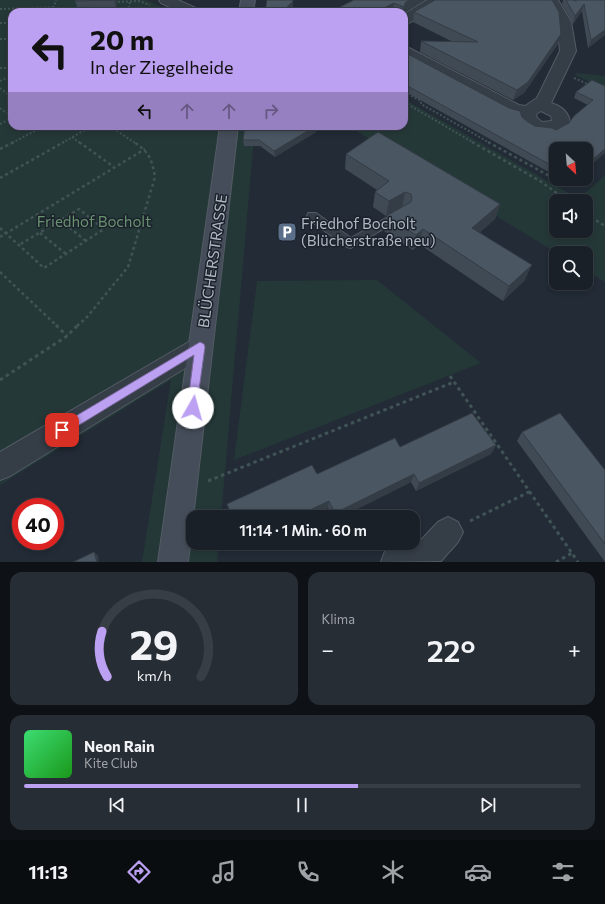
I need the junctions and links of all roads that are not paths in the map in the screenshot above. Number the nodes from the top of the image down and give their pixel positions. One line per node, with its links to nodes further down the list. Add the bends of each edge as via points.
1 (166, 0): 4 (street)
2 (437, 0): 5 (street)
3 (551, 0): 6 (street, via 564,22 568,50 544,101 533,108 514,109)
4 (184, 8)
5 (408, 18)
6 (408, 45)
7 (228, 130): 10 (street, BLÜCHERSTRASSE)
8 (403, 212): 9 (lane, via 351,244)
9 (312, 216)
10 (200, 347): 11 (street); 13 (street, BLÜCHERSTRASSE)
11 (0, 467)
12 (448, 532): 14 (street, via 431,551)
13 (174, 562)
14 (396, 562)

